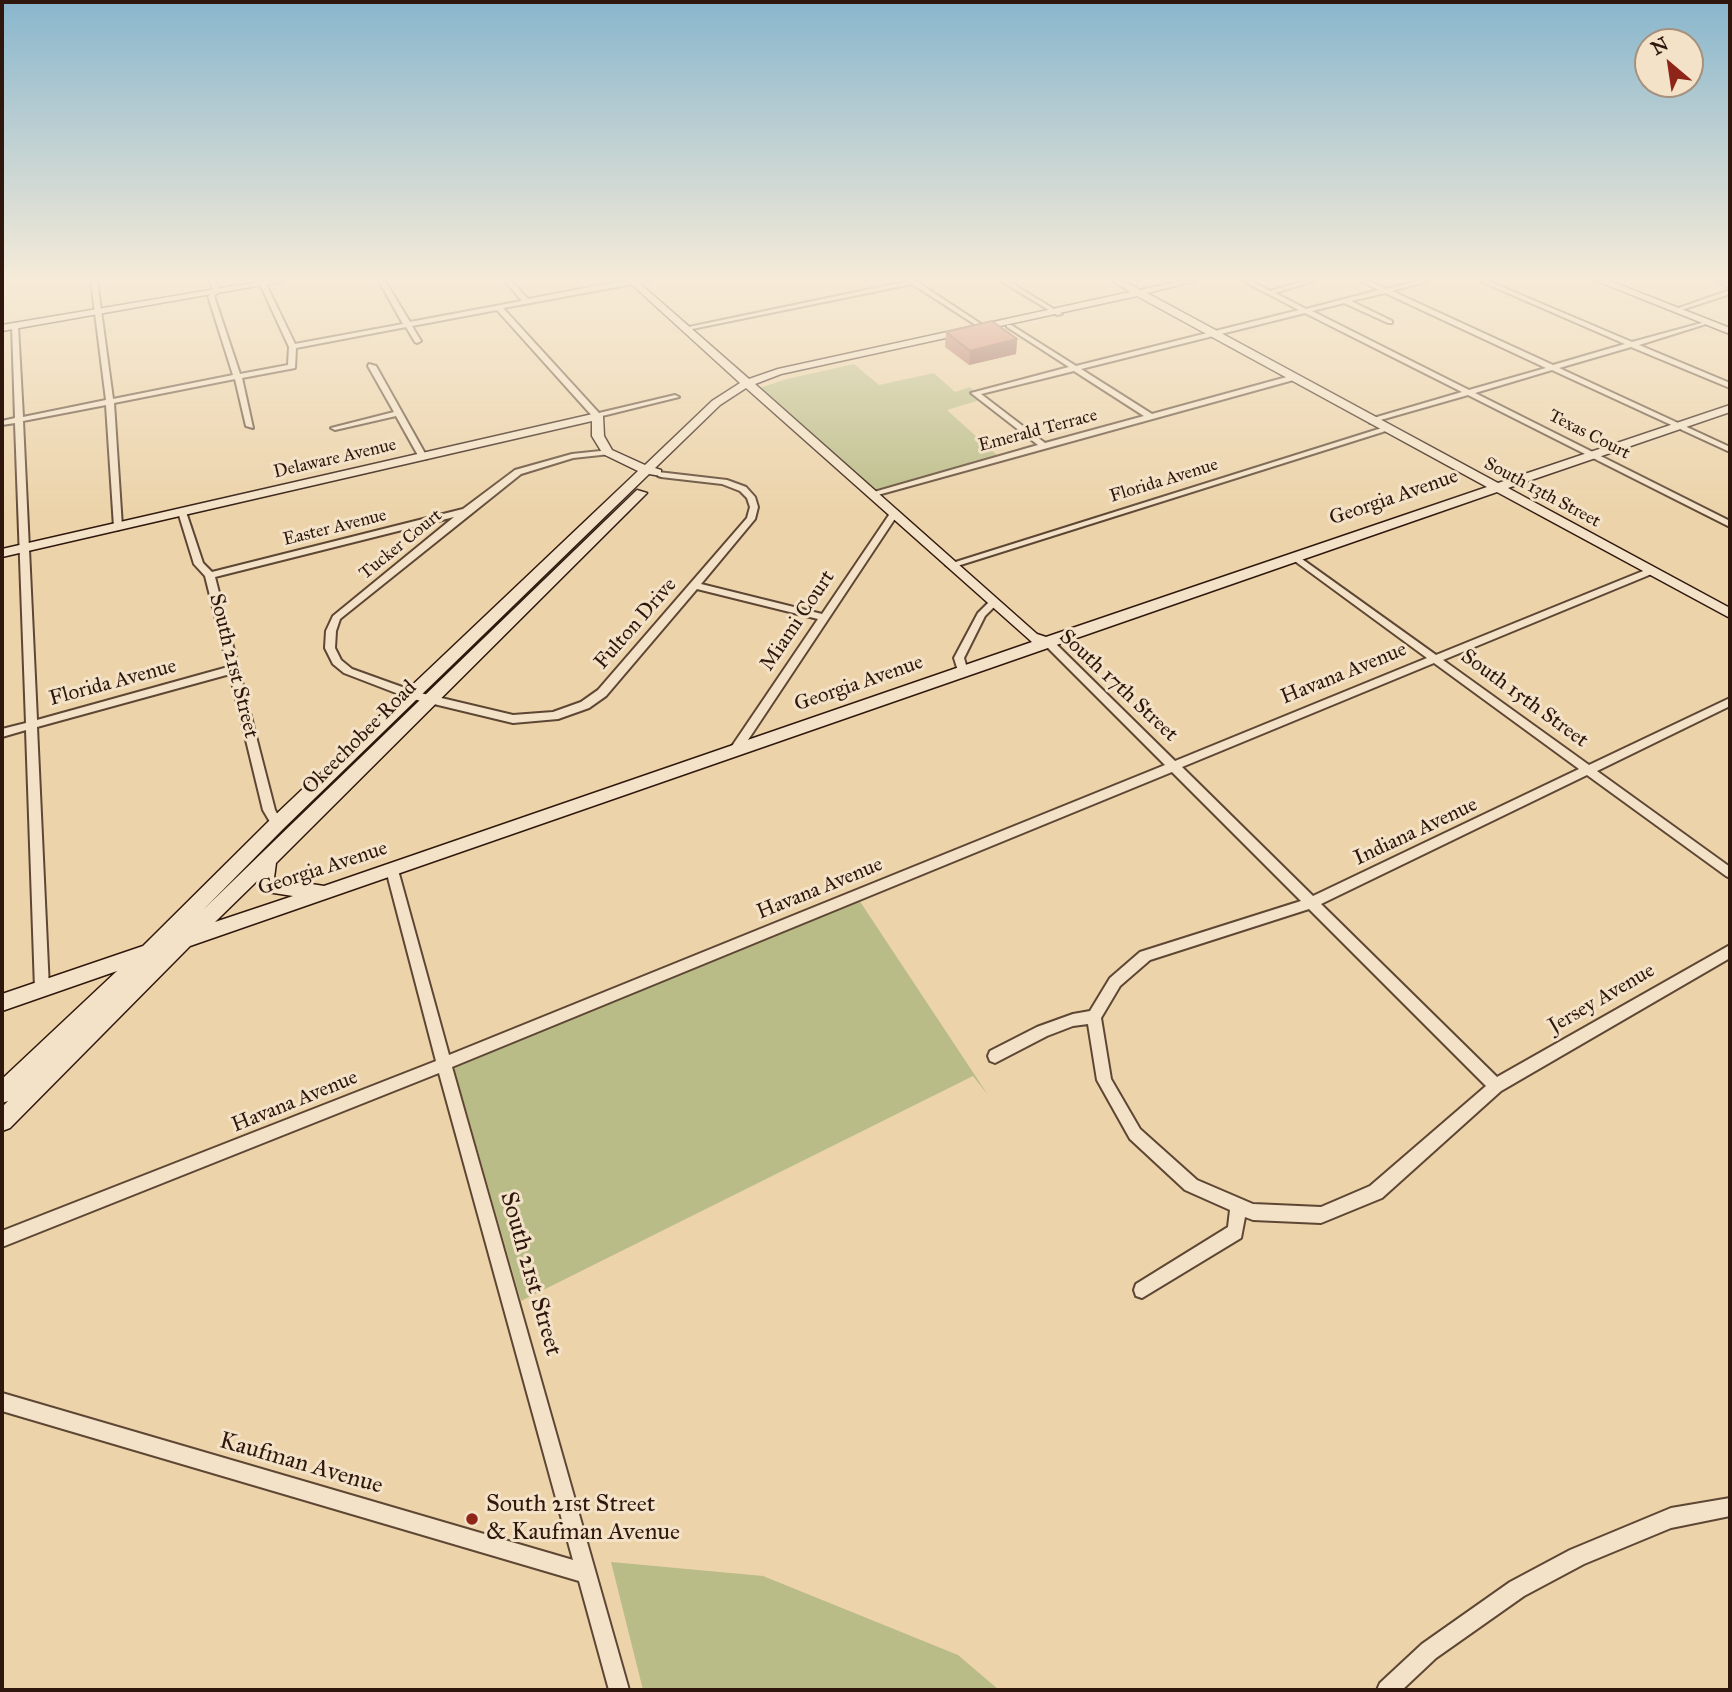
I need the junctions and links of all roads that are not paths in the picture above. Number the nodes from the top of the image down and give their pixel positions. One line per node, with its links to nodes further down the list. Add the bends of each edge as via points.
1 (16, 360): 30 (street)
2 (104, 360): 25 (street)
3 (232, 360): 20 (street)
4 (292, 360): 20 (street, via 292,366)
5 (546, 360): 28 (street)
6 (721, 360): 21 (street, South 17th Street)
7 (831, 360): 21 (street, via 778,372)
8 (860, 360): 21 (street)
9 (1061, 360): 17 (street)
10 (1106, 360): 17 (street)
11 (1264, 360): 19 (street, South 13th Street)
12 (1405, 360): 23 (street, Texas Court)
13 (1535, 360): 18 (street)
14 (1579, 360): 18 (street)
15 (1670, 360): 22 (street)
16 (372, 366): 27 (street)
17 (1073, 368): 29 (street); 37 (street, via 975,393)
18 (1552, 368): 23 (street); 34 (street)
19 (1294, 377): 29 (street, Emerald Terrace); 31 (street, South 13th Street)
20 (238, 378): 25 (street); 33 (street)
21 (748, 386): 42 (street, Okeechobee Road); 44 (street, South 17th Street)
22 (1730, 386)
23 (1470, 392): 31 (street); 40 (street, Texas Court)
24 (675, 397): 28 (street, Delaware Avenue)
25 (110, 403): 30 (street); 49 (street)
26 (1730, 408): 34 (street, Georgia Avenue)
27 (399, 413): 35 (street); 41 (street)
28 (597, 416): 39 (street, via 598,436); 41 (street, Delaware Avenue)
29 (1150, 417): 37 (street, Emerald Terrace)
30 (18, 420): 32 (street); 50 (street)
31 (1373, 421): 36 (street, South 13th Street)
32 (2, 423)
33 (250, 426)
34 (1678, 426): 38 (street); 40 (street, Georgia Avenue)
35 (335, 428)
36 (1388, 429): 43 (street, South 13th Street); 53 (street, Florida Avenue)
37 (1044, 446): 44 (street, Emerald Terrace)
38 (1730, 450)
39 (607, 452): 42 (street); 45 (street, Tucker Court, via 572,456 518,472)
40 (1593, 455): 43 (street, Georgia Avenue); 48 (street, Texas Court)
41 (423, 457): 46 (street, Delaware Avenue)
42 (654, 472): 56 (street, Fulton Drive, via 724,482 751,496 751,519); 64 (street, Okeechobee Road); 65 (street, Okeechobee Road)
43 (1496, 488): 52 (street, Georgia Avenue); 54 (street, South 13th Street)
44 (871, 494): 47 (street, South 17th Street)
45 (467, 511): 55 (street, Easter Avenue); 64 (street, Tucker Court, via 336,618 331,631 330,648 348,671)
46 (182, 512): 49 (street, Delaware Avenue); 55 (street, South 21st Street, via 199,564)
47 (894, 514): 53 (street, South 17th Street); 59 (street, Miami Court)
48 (1730, 524)
49 (118, 527): 50 (street, Delaware Avenue)
50 (23, 548): 51 (street, Delaware Avenue); 67 (street)
51 (2, 553)
52 (1295, 557): 60 (street, Georgia Avenue); 61 (street, South 15th Street)
53 (951, 565): 57 (street, South 17th Street)
54 (1651, 571): 58 (street, South 13th Street); 61 (street, Havana Avenue)
55 (210, 575): 62 (street, South 21st Street)
56 (694, 585): 59 (street); 65 (street, Fulton Drive, via 602,693 585,705 554,716 513,719)
57 (994, 602): 60 (street, South 17th Street, via 1032,637); 63 (street, via 981,615 959,659)
58 (1730, 614)
59 (822, 617): 69 (street, Miami Court)
60 (1050, 644): 63 (street, Georgia Avenue); 70 (street, South 17th Street)
61 (1434, 658): 70 (street, Havana Avenue); 71 (street, South 15th Street)
62 (234, 669): 67 (street, Florida Avenue); 72 (street, South 21st Street, via 269,810)
63 (963, 672): 69 (street, Georgia Avenue)
64 (413, 695): 65 (street, Fulton Drive); 72 (street, Okeechobee Road)
65 (433, 698): 73 (street, Okeechobee Road)
66 (1730, 702): 71 (street, Indiana Avenue)
67 (32, 725): 68 (street, Florida Avenue); 82 (street)
68 (2, 733)
69 (736, 750): 74 (street, Georgia Avenue)
70 (1173, 764): 77 (street, South 17th Street); 87 (street, Havana Avenue)
71 (1590, 771): 75 (street, South 15th Street); 77 (street, Indiana Avenue)
72 (277, 824): 79 (street, Okeechobee Road)
73 (268, 860): 76 (street, via 266,882 273,887); 78 (street, Okeechobee Road)
74 (393, 870): 76 (street, Georgia Avenue); 87 (street, South 21st Street)
75 (1730, 873)
76 (328, 891): 78 (street, Georgia Avenue)
77 (1313, 902): 85 (street, Indiana Avenue, via 1145,956 1115,982); 88 (street, South 17th Street)
78 (184, 940): 79 (street, Georgia Avenue); 90 (street, Okeechobee Road)
79 (152, 950): 81 (street, Georgia Avenue); 84 (street, Okeechobee Road)
80 (1730, 951): 88 (street, Jersey Avenue)
81 (64, 981): 82 (street, Georgia Avenue); 84 (street, via 98,984)
82 (42, 989): 83 (street, Georgia Avenue)
83 (2, 1002)
84 (98, 1002): 89 (street, Okeechobee Road)
85 (1094, 1017): 86 (street, via 1042,1031); 91 (street, Jersey Avenue, via 1104,1080 1135,1134 1191,1185)
86 (995, 1056)
87 (443, 1064): 92 (street, Havana Avenue); 96 (street, South 21st Street)
88 (1496, 1086): 91 (street, Jersey Avenue, via 1376,1192 1321,1215 1254,1212)
89 (2, 1093)
90 (2, 1121)
91 (1239, 1205): 93 (street, via 1235,1232)
92 (2, 1239)
93 (1142, 1290)
94 (2, 1402): 96 (street, Kaufman Avenue)
95 (1730, 1507): 98 (street, via 1671,1518 1577,1557 1517,1589 1429,1651)
96 (587, 1574): 97 (street, South 21st Street)
97 (620, 1690)
98 (1387, 1690)

